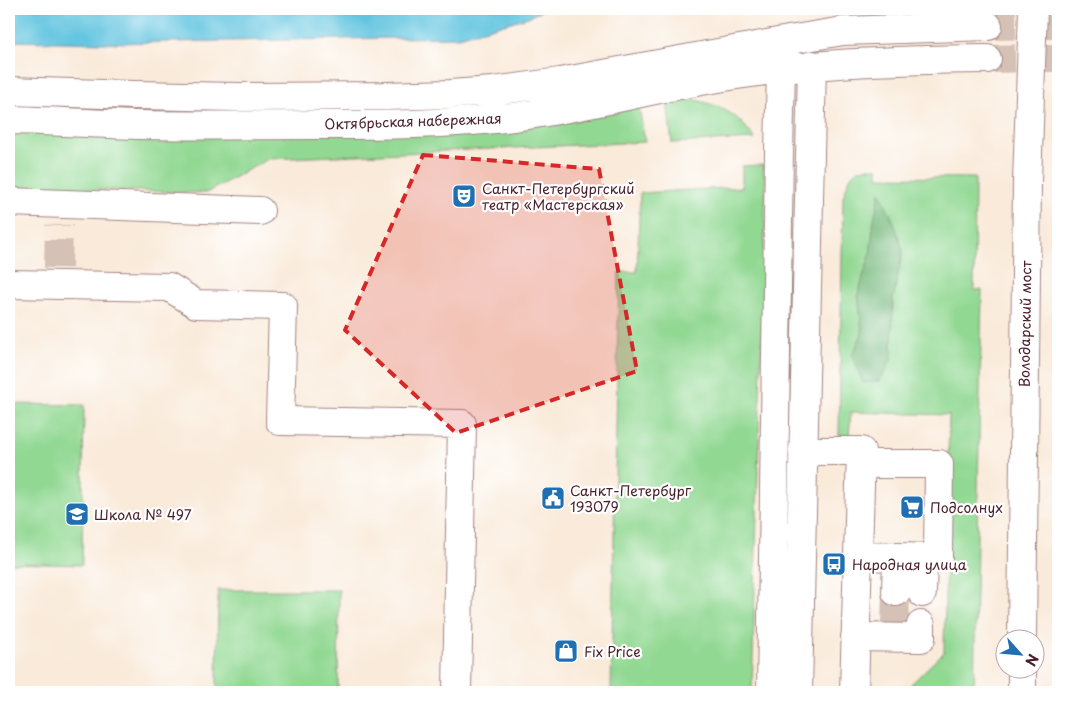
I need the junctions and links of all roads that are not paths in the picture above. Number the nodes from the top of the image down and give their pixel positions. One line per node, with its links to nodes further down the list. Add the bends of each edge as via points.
1 (1032, 9): 17 (main road, Володарский мост, bridge)
2 (988, 26): 3 (main road, Октябрьская набережная, via 843,31)
3 (789, 40): 5 (main road); 6 (main road); 7 (main road, Октябрьская набережная, via 560,82 459,93 239,97)
4 (987, 59): 5 (main road, Октябрьская набережная)
5 (812, 65): 6 (main road, Октябрьская набережная); 12 (main road)
6 (781, 70): 8 (main road, Октябрьская набережная, via 708,80 530,114 459,122 142,125); 22 (main road)
7 (9, 91)
8 (9, 120)
9 (9, 202): 10 (main road, via 59,214)
10 (260, 211)
11 (9, 284): 21 (main road, via 58,277 169,287 196,304 283,306 280,421 462,424)
12 (803, 451): 13 (main road, via 861,451); 23 (main road)
13 (860, 464): 14 (main road); 15 (main road, via 939,464 938,558)
14 (858, 556): 15 (main road); 19 (main road)
15 (910, 557): 16 (main road)
16 (909, 592)
17 (1022, 628)
18 (904, 629): 19 (main road)
19 (856, 637): 24 (main road)
20 (1022, 678): 25 (main road)
21 (457, 692)
22 (771, 692)
23 (798, 692)
24 (854, 692)
25 (1022, 692)

